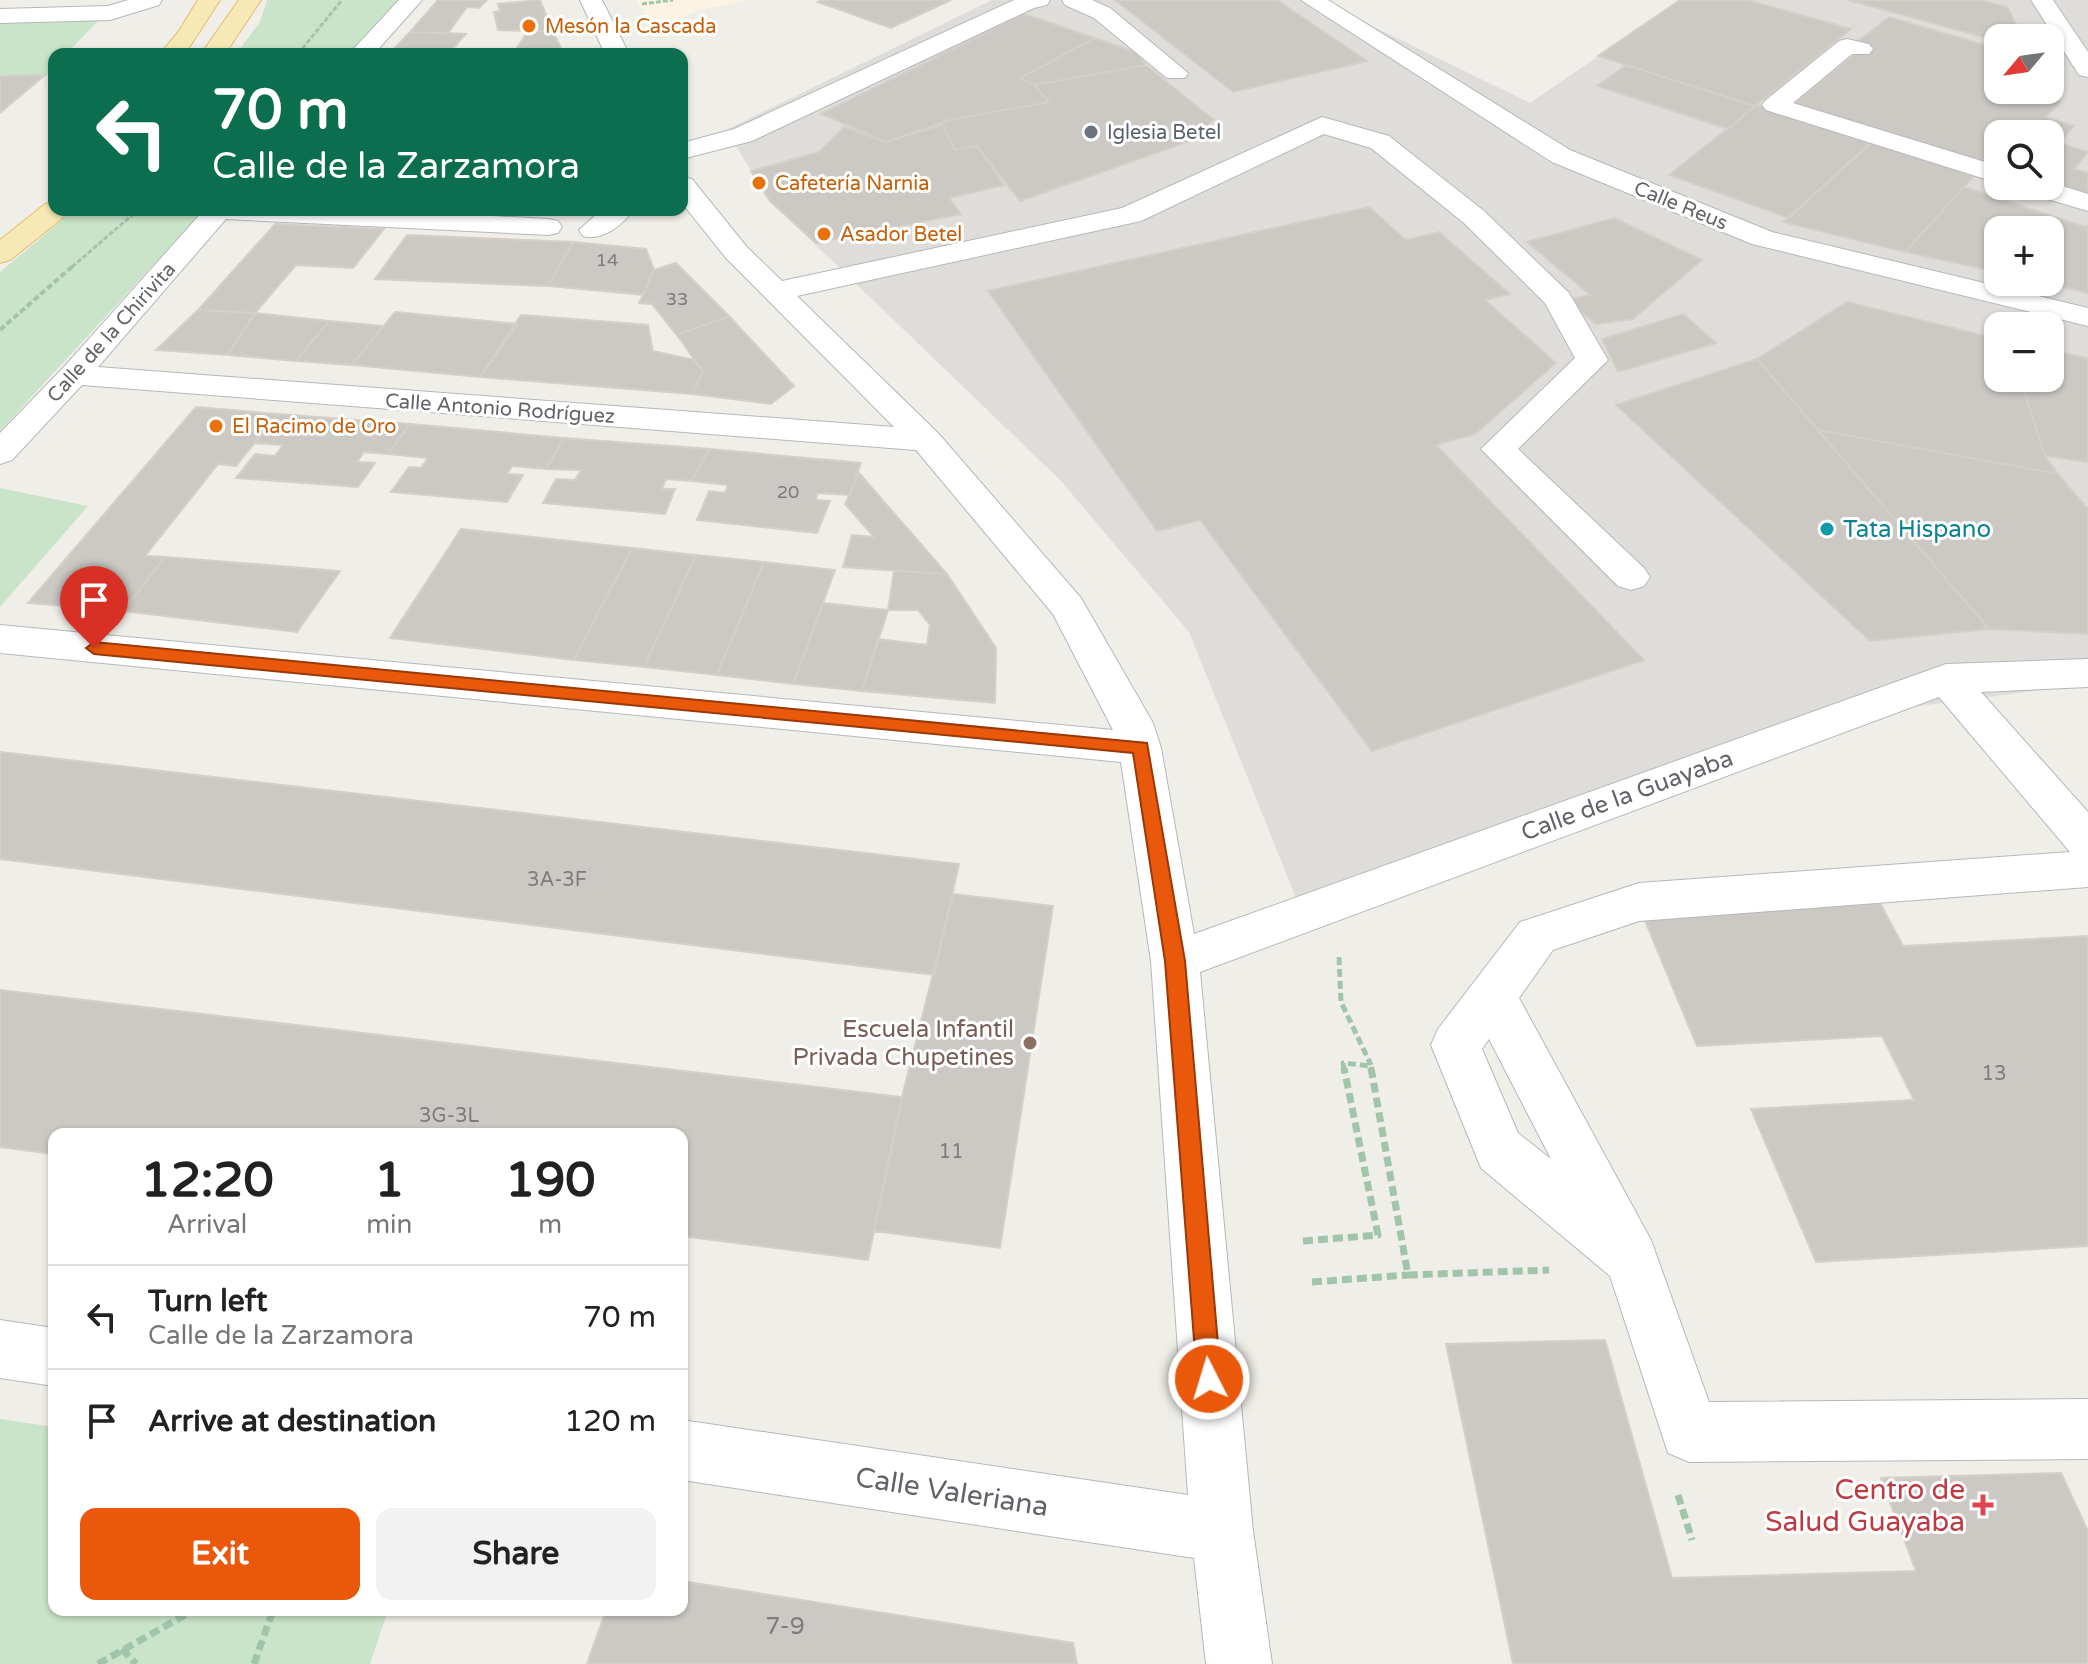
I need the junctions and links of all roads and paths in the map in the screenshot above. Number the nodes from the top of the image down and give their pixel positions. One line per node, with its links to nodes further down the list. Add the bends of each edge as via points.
1 (151, 0): 13 (street, via 110,13)
2 (209, 0): 14 (main road)
3 (250, 0): 15 (main road)
4 (342, 0): 16 (path)
5 (411, 0): 17 (street)
6 (591, 0): 18 (street)
7 (639, 0): 8 (path, via 643,6)
8 (673, 0)
9 (1039, 0): 22 (street, via 743,135)
10 (1073, 0): 21 (street, via 1102,13)
11 (1312, 0): 36 (street, Calle Reus, via 1561,156 1762,238)
12 (2042, 0): 20 (street)
13 (0, 16)
14 (177, 48)
15 (217, 48)
16 (303, 48)
17 (367, 48)
18 (614, 48)
19 (1861, 49): 23 (street, via 1847,46 1775,105)
20 (2088, 70)
21 (1176, 73)
22 (688, 149)
23 (1984, 171)
24 (688, 192): 35 (street, via 736,252)
25 (2064, 195): 26 (street)
26 (2088, 203)
27 (48, 216): 34 (main road)
28 (131, 216): 37 (path)
29 (214, 216): 38 (street, Calle de la Chirivita)
30 (329, 216): 32 (street)
31 (611, 216): 33 (street)
32 (548, 227)
33 (593, 230)
34 (0, 254)
35 (777, 291): 39 (street); 41 (street, via 1131,215 1322,125 1380,142 1474,217 1558,299 1592,360 1498,449)
36 (2088, 317)
37 (0, 330)
38 (74, 375): 39 (street, Calle Antonio Rodríguez); 40 (street, Calle de la Chirivita)
39 (926, 440): 45 (street, via 1068,607 1132,723)
40 (0, 453)
41 (1631, 577)
42 (0, 639): 45 (street)
43 (2088, 673): 44 (street, Calle de la Guayaba)
44 (1946, 679): 46 (street); 49 (street, Calle de la Guayaba)
45 (1140, 748): 49 (street)
46 (2088, 842)
47 (2088, 869): 57 (street, via 1639,902 1537,936 1456,1045 1499,1150 1632,1259 1689,1432)
48 (1339, 957): 50 (path, via 1341,1002)
49 (1175, 961): 60 (street)
50 (1371, 1066): 51 (path, via 1343,1063 1378,1235); 53 (path)
51 (1303, 1241)
52 (1560, 1270): 53 (path)
53 (1408, 1275): 54 (path)
54 (1312, 1282)
55 (0, 1349): 56 (street)
56 (48, 1356)
57 (2088, 1429)
58 (688, 1451): 60 (street, Calle Valeriana)
59 (1673, 1479): 61 (path)
60 (1222, 1531): 68 (street)
61 (1692, 1540)
62 (183, 1616): 64 (path)
63 (271, 1616): 67 (path)
64 (122, 1649): 65 (path); 66 (path)
65 (98, 1664)
66 (136, 1664)
67 (254, 1664)
68 (1239, 1664)

